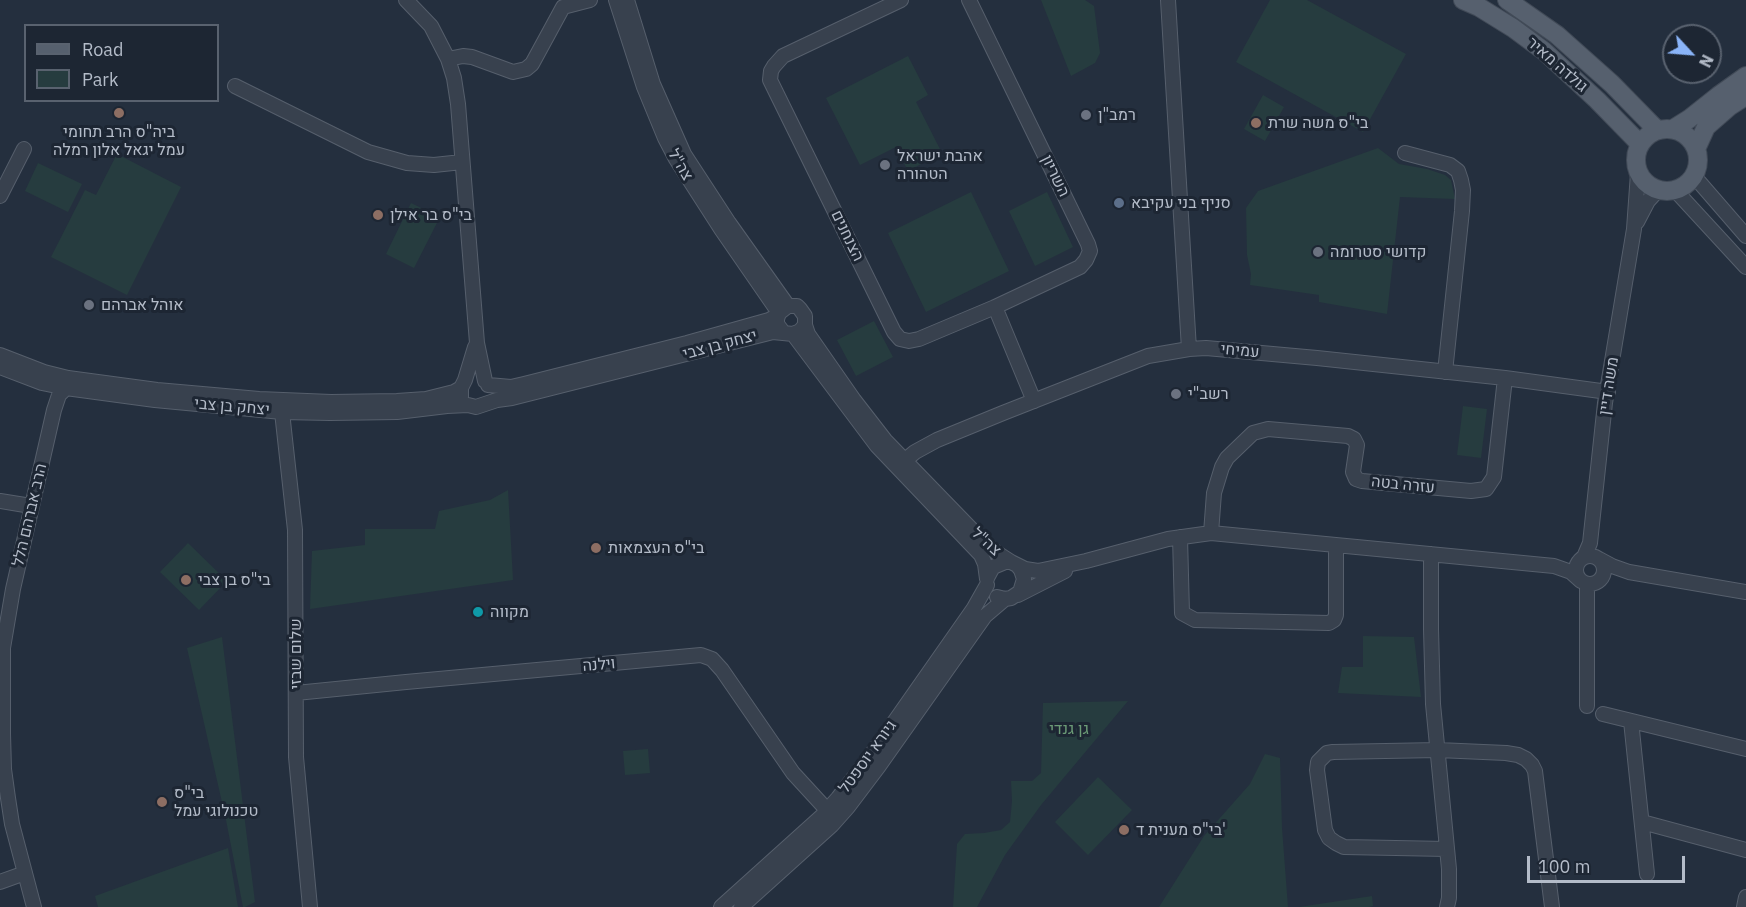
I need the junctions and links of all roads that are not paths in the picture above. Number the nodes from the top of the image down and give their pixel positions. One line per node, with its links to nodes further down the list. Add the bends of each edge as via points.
1 (590, 0): 10 (street, via 563,7 526,69 513,72 471,57)
2 (616, 0): 28 (street, צה"ל, via 644,87 670,148 703,202)
3 (627, 0): 28 (street, צה"ל, via 653,84 684,154)
4 (969, 0): 27 (street, השריון, via 1090,251 1080,267)
5 (1168, 0): 32 (street)
6 (1463, 0): 15 (main road, גולדה מאיר, via 1544,51)
7 (1507, 0): 14 (main road, גולדה מאיר, via 1557,35)
8 (410, 1): 10 (street, via 431,26)
9 (893, 2): 27 (street, הצנחנים, via 783,56 771,71 770,80 900,339 919,339)
10 (448, 59): 19 (street, via 458,104)
11 (1746, 76): 14 (main road, via 1689,119)
12 (236, 86): 19 (street, via 368,152 406,163)
13 (1746, 96): 17 (main road, via 1706,127)
14 (1665, 129): 15 (main road, via 1650,133); 17 (main road, via 1687,136)
15 (1640, 144): 20 (main road, via 1635,163)
16 (24, 149): 23 (street)
17 (1696, 149): 21 (main road)
18 (1405, 153): 35 (street, via 1450,165 1458,171 1463,190)
19 (462, 162): 31 (street)
20 (1638, 172): 22 (main road, via 1650,186); 24 (street, משה דיין)
21 (1694, 176): 22 (main road, via 1682,187); 25 (street)
22 (1666, 190): 24 (street, משה דיין, via 1648,201); 26 (street)
23 (0, 196)
24 (1634, 229): 40 (street, משה דיין)
25 (1746, 236)
26 (1746, 267)
27 (995, 307): 41 (street)
28 (781, 311): 29 (street, via 796,306 805,316); 30 (street, via 777,324); 38 (street, יצחק בן צבי, via 769,320 524,384 511,387)
29 (805, 325): 30 (street, via 800,331); 45 (street, צה"ל)
30 (788, 333): 43 (street, יצחק בן צבי, via 773,332); 45 (street, צה"ל, via 800,341 877,446)
31 (476, 337): 38 (street); 39 (street)
32 (1189, 349): 35 (street, עמיחי, via 1234,350); 41 (street, עמיחי, via 1148,356)
33 (0, 355): 37 (street, יצחק בן צבי)
34 (0, 367): 37 (street, יצחק בן צבי, via 42,383)
35 (1445, 372): 36 (street, עמיחי)
36 (1505, 378): 40 (street, עמיחי); 48 (street, עזרה בטה, via 1494,477 1486,489 1362,481 1353,472 1357,445 1354,439 1268,429 1253,433 1222,467 1214,493)
37 (71, 383): 44 (street, יצחק בן צבי, via 156,400); 47 (street, הרב אברהם הלל, via 59,395 54,410)
38 (487, 383): 39 (street, via 477,377); 43 (street, via 490,394)
39 (463, 384): 42 (street, via 461,398); 44 (street, יצחק בן צבי, via 454,392 426,399)
40 (1608, 392): 52 (street, משה דיין)
41 (1034, 401): 45 (street, עמיחי, via 937,440)
42 (468, 405): 43 (street); 44 (street, יצחק בן צבי, via 370,413)
43 (483, 405)
44 (281, 406): 62 (street, שלום שבזי, via 295,530)
45 (900, 464): 54 (street, צה"ל); 57 (street, צה"ל, via 974,546 985,564)
46 (0, 501): 47 (street)
47 (31, 506): 61 (street, הרב אברהם הלל)
48 (1211, 533): 49 (street, גיורא יוספטל); 50 (street, גיורא יוספטל)
49 (1180, 537): 50 (street, via 1182,613 1195,620 1329,623 1336,615); 53 (street, גיורא יוספטל)
50 (1336, 545): 51 (street, גיורא יוספטל)
51 (1431, 554): 55 (street, גיורא יוספטל); 67 (street, via 1433,704)
52 (1589, 555): 55 (street, גיורא יוספטל); 56 (street); 58 (street, via 1576,574); 58 (street, via 1602,562 1604,571)
53 (1086, 561): 54 (street, גיורא יוספטל, via 1038,571); 60 (street, גיורא יוספטל)
54 (1014, 564): 57 (street, via 998,563); 60 (street, via 1024,579 1023,586)
55 (1554, 566): 58 (street, גיורא יוספטל)
56 (1629, 572): 58 (street); 59 (street)
57 (987, 581): 60 (street, via 993,594); 69 (street, גיורא יוספטל, via 974,608 869,758)
58 (1590, 581): 63 (street)
59 (1746, 592)
60 (1010, 597): 80 (street, גיורא יוספטל, via 985,616 848,807)
61 (3, 625): 68 (street, הרב אברהם הלל)
62 (296, 693): 69 (street, וילנה, via 702,655 722,670 793,773); 78 (street, שלום שבזי, via 296,757)
63 (1587, 706)
64 (1603, 714): 65 (street)
65 (1631, 721): 66 (street); 70 (street)
66 (1746, 749)
67 (1438, 750): 71 (street); 71 (street, via 1327,753 1318,762 1317,770 1325,830 1336,843 1344,847); 82 (street, via 1506,753 1518,755 1532,765)
68 (2, 752): 73 (street, הרב אברהם הלל, via 12,824)
69 (827, 810): 79 (street, גיורא יוספטל)
70 (1642, 822): 72 (street); 74 (street)
71 (1447, 849): 81 (street)
72 (1746, 850)
73 (25, 873): 75 (street); 77 (street, הרב אברהם הלל)
74 (1647, 874)
75 (0, 882)
76 (1746, 897): 83 (street)
77 (34, 907)
78 (310, 907)
79 (722, 907)
80 (741, 907)
81 (1447, 907)
82 (1552, 907)
83 (1744, 907)

